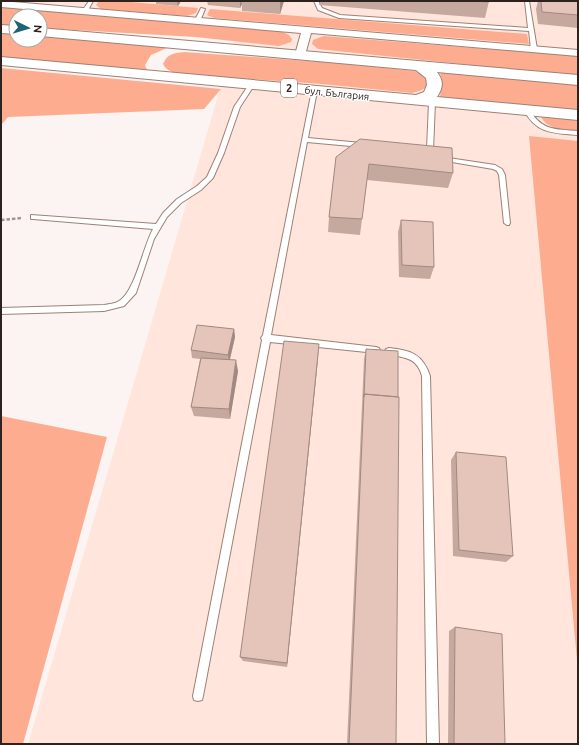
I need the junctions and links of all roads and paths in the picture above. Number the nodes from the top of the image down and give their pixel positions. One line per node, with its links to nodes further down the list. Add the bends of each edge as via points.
1 (91, 1): 6 (lane)
2 (316, 1): 9 (lane, via 320,10 339,16)
3 (527, 1): 9 (lane)
4 (1, 4): 6 (street)
5 (203, 9): 7 (lane)
6 (85, 11): 7 (street)
7 (198, 20): 8 (street)
8 (307, 30): 12 (street); 14 (street)
9 (532, 30): 12 (lane)
10 (48, 33): 11 (highway)
11 (189, 45): 14 (highway); 17 (highway, via 164,53 156,59 153,66)
12 (534, 49): 13 (street)
13 (578, 53)
14 (300, 55): 16 (highway)
15 (1, 61): 17 (highway, бул. България / 2)
16 (418, 65): 18 (highway); 21 (highway, via 434,77 435,84 430,95)
17 (163, 76): 19 (highway, бул. България / 2)
18 (578, 80)
19 (252, 84): 20 (highway, бул. България / 2); 33 (lane, via 238,108 210,178 174,206)
20 (314, 91): 21 (highway, бул. България / 2); 26 (lane)
21 (415, 101): 22 (highway, бул. България / 2)
22 (432, 102): 23 (highway, бул. България / 2); 29 (lane)
23 (527, 110): 24 (highway, бул. България / 2); 25 (lane, via 530,118 548,130)
24 (578, 115)
25 (578, 133)
26 (305, 140): 27 (lane); 35 (lane)
27 (367, 145)
28 (422, 151): 29 (lane)
29 (430, 151): 32 (lane, via 442,160 489,166 500,170)
30 (33, 217): 31 (path); 33 (lane)
31 (1, 220)
32 (507, 223)
33 (158, 226): 34 (lane, via 132,293 121,304 104,308)
34 (1, 311)
35 (265, 338): 36 (lane); 37 (lane, via 405,353 424,366)
36 (198, 696)
37 (433, 744)

